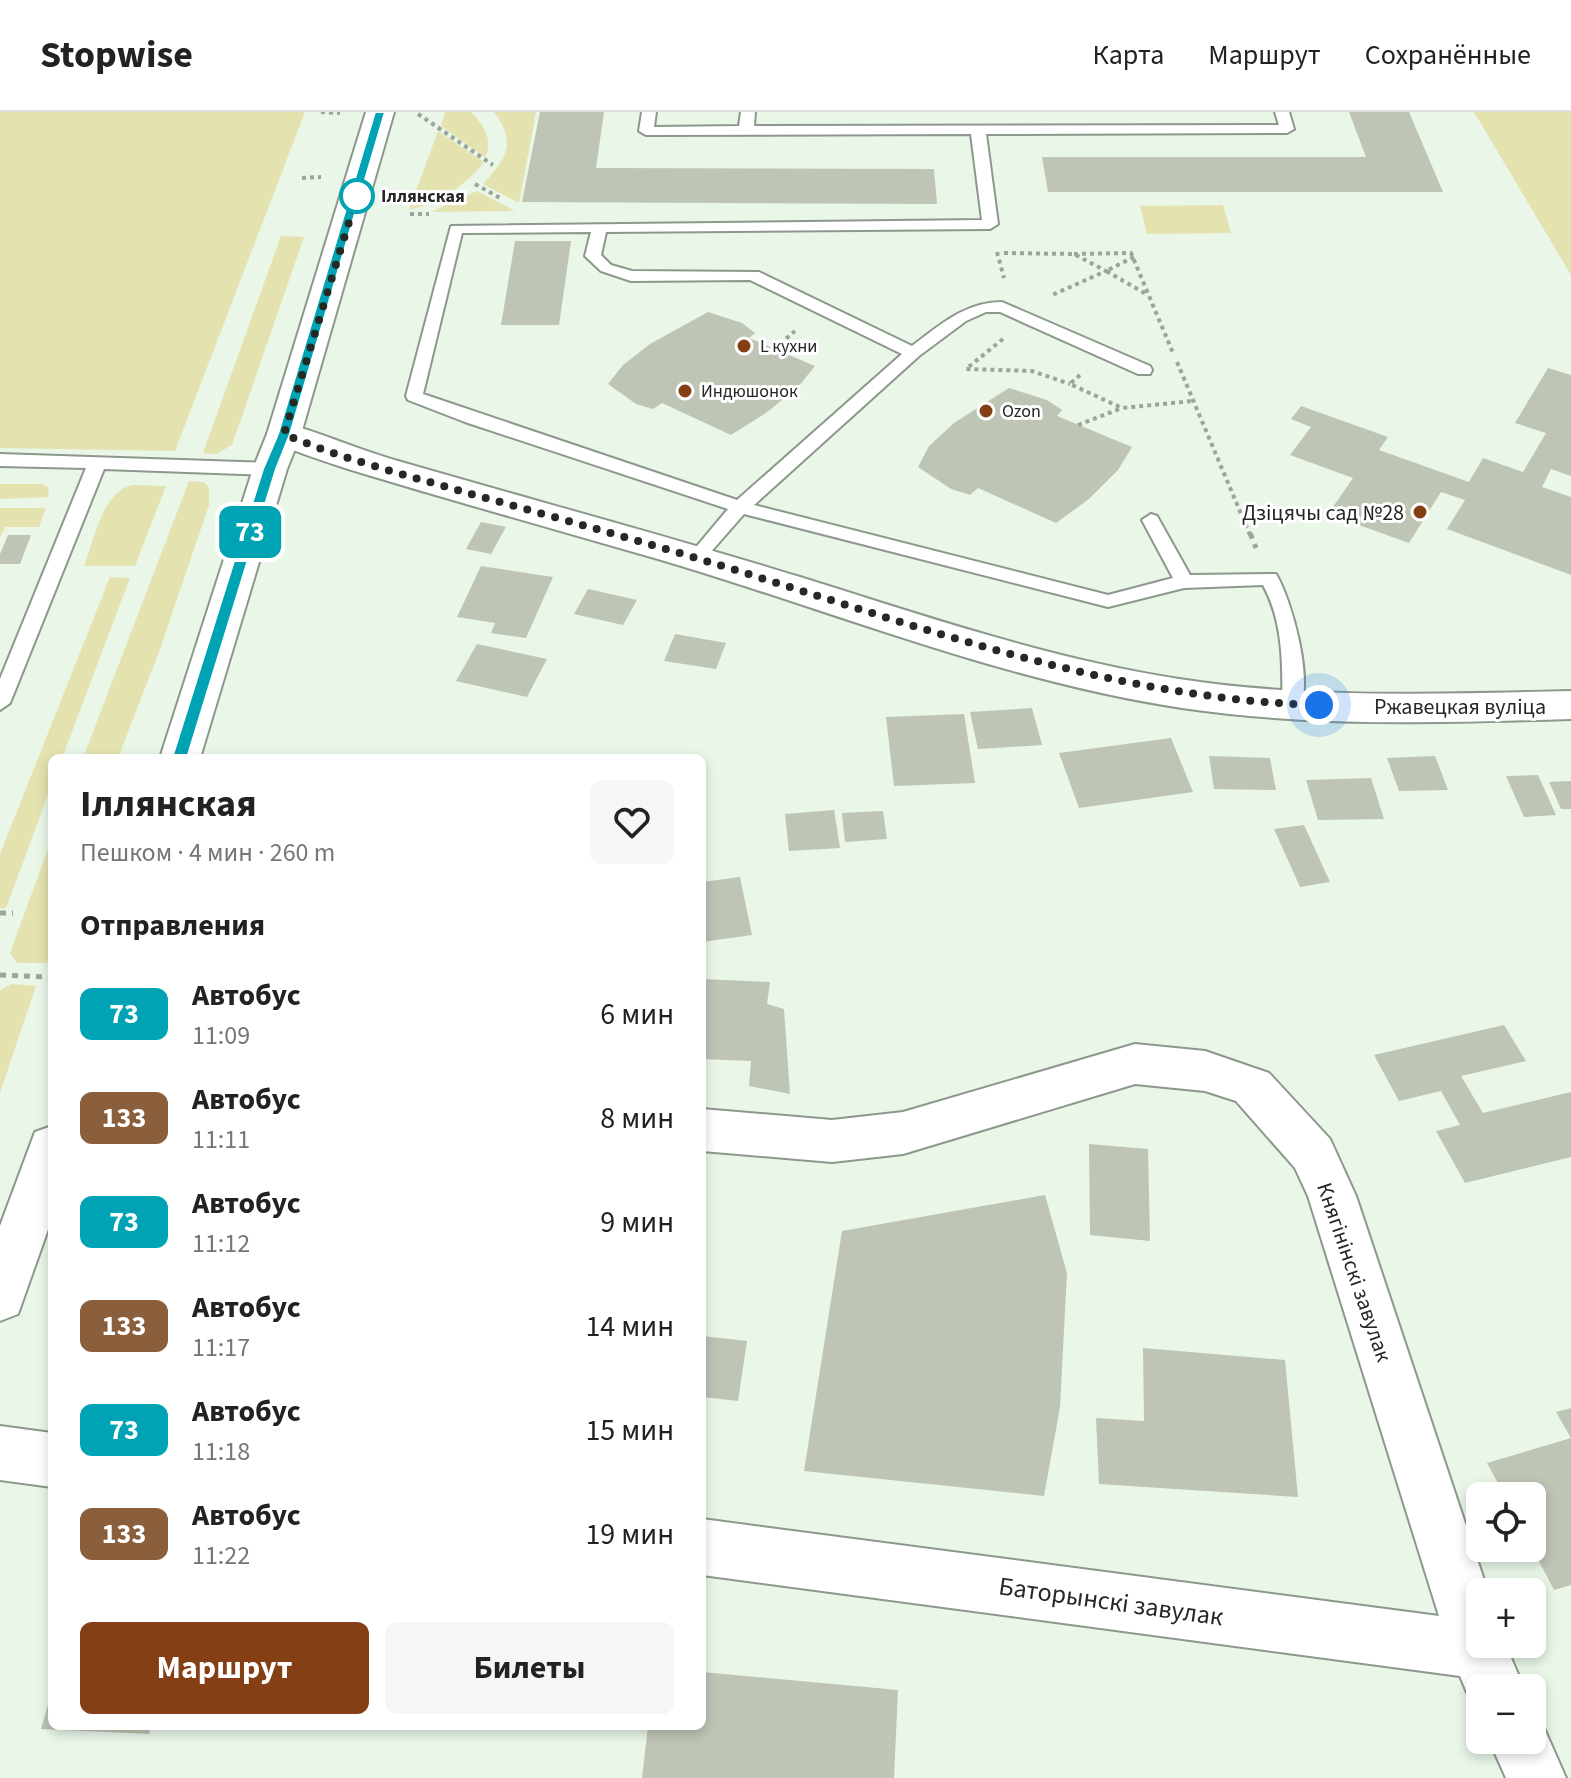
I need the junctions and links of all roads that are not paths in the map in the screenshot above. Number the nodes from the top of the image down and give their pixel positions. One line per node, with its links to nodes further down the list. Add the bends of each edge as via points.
1 (380, 112): 12 (street)
2 (649, 112): 8 (lane, via 646,131)
3 (748, 112): 8 (lane)
4 (1195, 112): 6 (lane)
5 (1282, 112): 6 (lane, via 1287,129)
6 (1200, 129): 7 (lane)
7 (978, 130): 8 (lane); 9 (lane, via 990,224)
8 (746, 132)
9 (599, 229): 10 (lane, via 593,256 606,268 631,276 753,275); 16 (lane, via 456,229 414,396)
10 (913, 353): 11 (lane, via 960,318 983,307 1002,307); 16 (lane)
11 (1144, 370)
12 (284, 434): 15 (street); 18 (street, Ржавецкая вуліца, via 386,469)
13 (0, 460): 14 (lane)
14 (97, 464): 15 (lane); 20 (lane)
15 (270, 469): 23 (street)
16 (740, 507): 18 (lane); 19 (lane, via 1108,601)
17 (1151, 520): 19 (lane)
18 (696, 558): 21 (street, Ржавецкая вуліца, via 978,645 1127,684)
19 (1184, 582): 21 (lane, via 1269,578 1279,594 1293,674)
20 (0, 703)
21 (1292, 705): 22 (street, Ржавецкая вуліца)
22 (1571, 705)
23 (181, 754)
24 (706, 1130): 30 (street, Княгінінскі завулак, via 832,1141 903,1133 1135,1064 1205,1071 1252,1087 1313,1154 1332,1196)
25 (48, 1159): 26 (street)
26 (0, 1297)
27 (0, 1453): 28 (street)
28 (48, 1459)
29 (706, 1548): 30 (street, Баторынскі завулак)
30 (1487, 1669)
31 (1525, 1754): 32 (street)
32 (1536, 1778)

